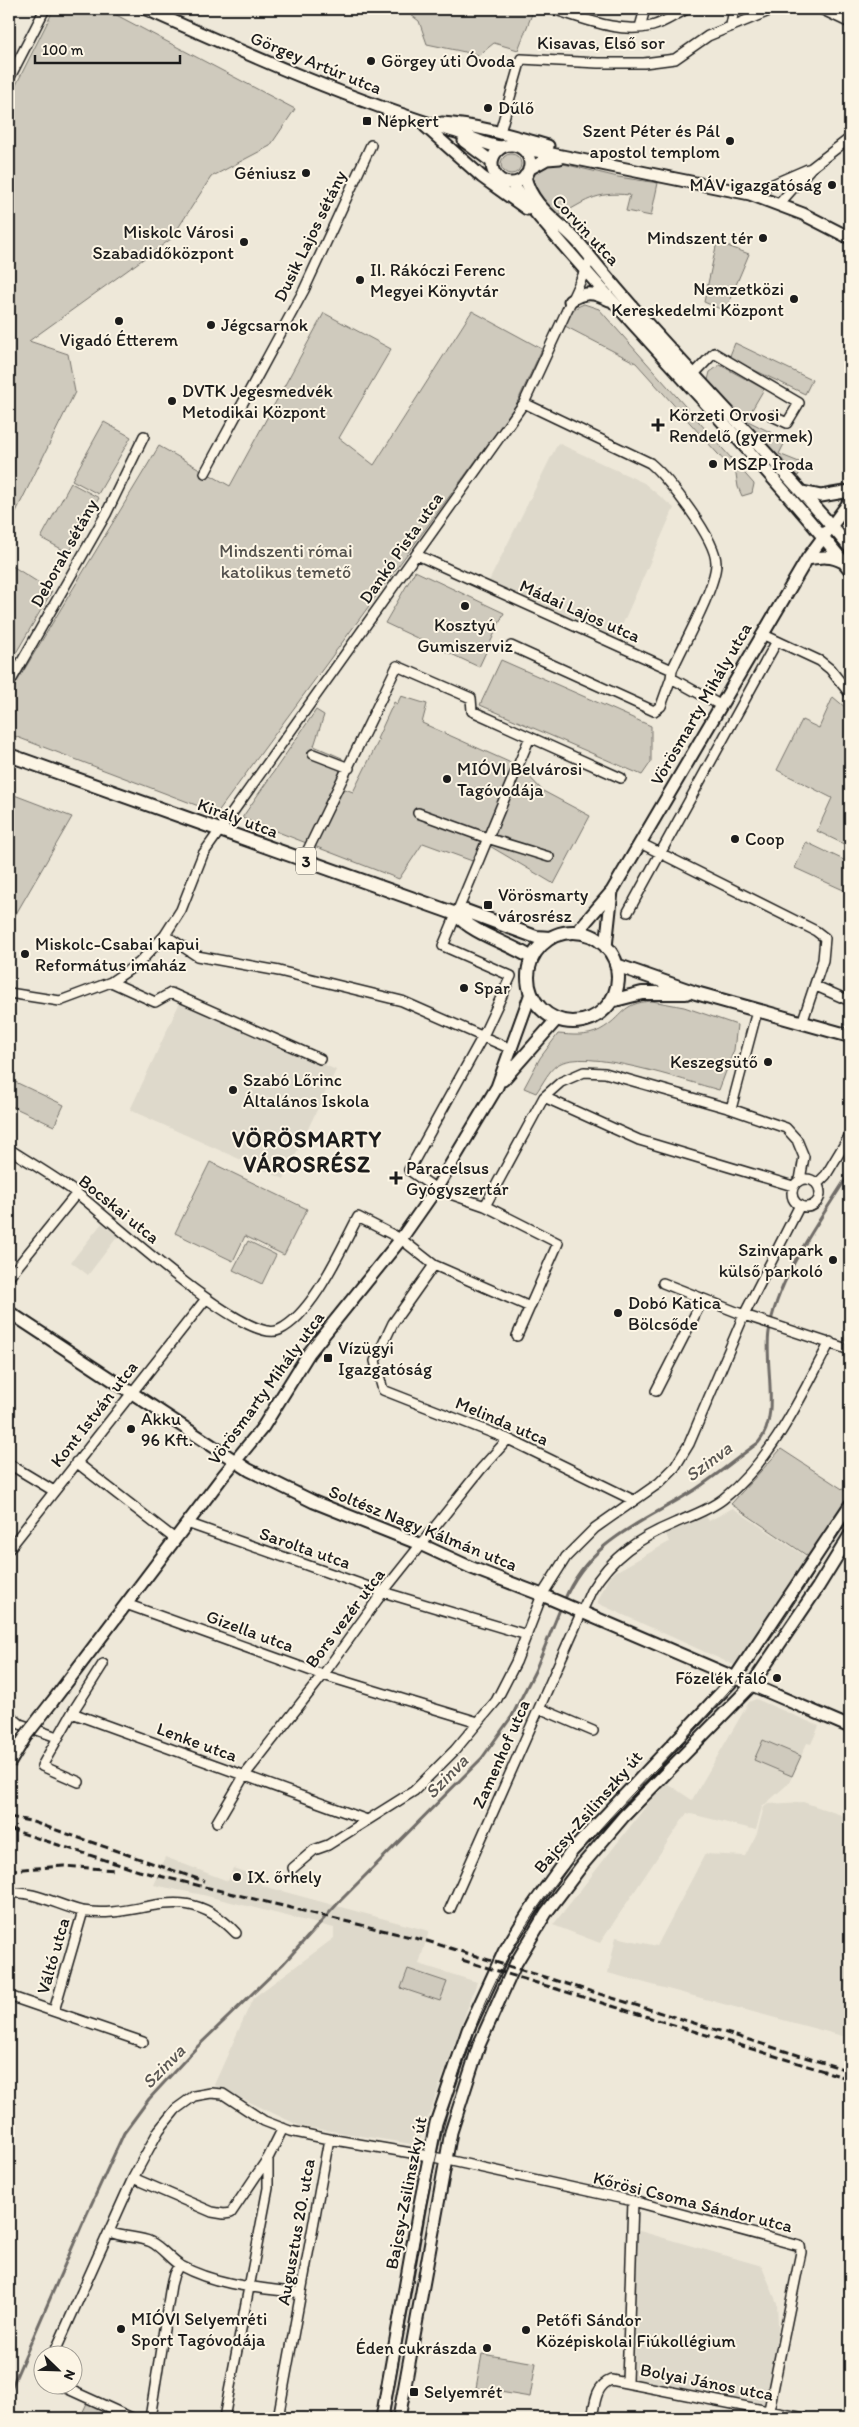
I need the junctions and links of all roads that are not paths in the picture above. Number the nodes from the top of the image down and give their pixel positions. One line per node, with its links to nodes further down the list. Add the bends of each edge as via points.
1 (45, 9): 12 (street)
2 (146, 9): 13 (street, Görgey Artúr utca, via 278,67)
3 (552, 9): 11 (street, via 608,26)
4 (645, 9): 11 (street)
5 (687, 9): 11 (street, via 652,26)
6 (734, 9): 10 (street)
7 (774, 9): 10 (street, Kisavas, Első sor)
8 (820, 9): 9 (street)
9 (850, 22)
10 (731, 25): 15 (street, Kisavas, Első sor, via 708,36 675,59 598,63 521,59)
11 (640, 27)
12 (9, 79)
13 (420, 121): 14 (street, Görgey Artúr utca); 15 (street, Görgey Artúr utca); 28 (street, Corvin utca, via 482,177)
14 (443, 129): 18 (street, Görgey Artúr utca); 21 (street, Görgey Artúr utca)
15 (500, 132): 22 (street, Görgey Artúr utca, via 569,152)
16 (850, 138): 23 (street)
17 (371, 145): 38 (street, Dusik Lajos sétány, via 304,290)
18 (503, 147): 19 (street); 21 (street)
19 (522, 148): 20 (street, Görgey Artúr utca); 24 (street, via 529,158)
20 (566, 158): 22 (street, Görgey Artúr utca); 24 (street, Görgey Artúr utca, via 547,160)
21 (492, 162): 25 (street, via 495,174)
22 (590, 163): 26 (street, Görgey Artúr utca)
23 (811, 168): 26 (street); 27 (street)
24 (527, 172): 25 (street); 30 (street, Corvin utca, via 537,203 562,224)
25 (511, 183): 28 (street, Corvin utca)
26 (750, 194): 27 (street, Görgey Artúr utca)
27 (778, 204): 29 (street, Görgey Artúr utca)
28 (542, 221): 31 (street, Corvin utca)
29 (850, 238)
30 (591, 258): 31 (street, Dankó Pista utca); 34 (street, Corvin utca)
31 (584, 270): 32 (street, Dankó Pista utca); 33 (street, Corvin utca)
32 (570, 301): 33 (street, via 590,293); 35 (street, Dankó Pista utca)
33 (615, 302): 44 (street, Corvin utca)
34 (694, 374): 36 (street, via 714,353 799,403 787,423); 40 (street, Corvin utca)
35 (524, 403): 46 (street, Dankó Pista utca); 52 (street, via 650,463 663,474 705,533 716,563 709,590)
36 (772, 416)
37 (144, 436): 53 (street, Deborah sétány, via 106,514)
38 (205, 473)
39 (850, 491): 40 (street, via 821,496)
40 (803, 492): 43 (street, Corvin utca)
41 (850, 501): 43 (street, Vörösmarty Mihály utca)
42 (850, 507): 45 (street, via 844,520)
43 (831, 524): 44 (street, Vörösmarty Mihály utca); 45 (street, Corvin utca)
44 (822, 536): 47 (street, Vörösmarty Mihály utca); 48 (street, Corvin utca)
45 (847, 544)
46 (417, 555): 52 (street, Mádai Lajos utca); 62 (street, Dankó Pista utca)
47 (807, 559): 48 (street, via 835,558); 49 (street, Vörösmarty Mihály utca)
48 (847, 566)
49 (762, 634): 50 (street); 55 (street, Vörösmarty Mihály utca)
50 (777, 640): 54 (street, via 820,661); 65 (street)
51 (511, 646): 52 (street, Vörösmarty Mihály utca, via 654,710 661,706)
52 (672, 674): 55 (street, Mádai Lajos utca)
53 (9, 684)
54 (850, 694)
55 (720, 705): 64 (street, Vörösmarty Mihály utca)
56 (530, 737): 59 (street, via 472,711 471,698 396,666); 60 (street); 63 (street)
57 (313, 754): 59 (street)
58 (9, 755): 62 (main road, Király utca / 3)
59 (349, 768): 67 (street)
60 (622, 778)
61 (418, 813): 63 (street)
62 (219, 830): 67 (main road, Király utca / 3); 72 (street, Dankó Pista utca, via 203,854 181,910)
63 (487, 838): 66 (street); 70 (street)
64 (640, 843): 65 (street); 68 (street, Vörösmarty Mihály utca)
65 (659, 854): 69 (street); 78 (street, via 825,938 825,953)
66 (549, 858)
67 (302, 860): 70 (main road, Király utca / 3)
68 (612, 891): 71 (street, Vörösmarty Mihály utca); 74 (street, Vörösmarty Mihály utca)
69 (628, 912)
70 (456, 914): 73 (main road, Király utca / 3, via 466,912); 75 (main road, Király utca / 3, via 464,923); 87 (street, via 443,946 511,976)
71 (577, 932): 73 (main road, 3); 74 (main road, via 593,936)
72 (165, 935): 77 (street, Dankó Pista utca, via 139,963); 87 (street, via 197,956 278,971 402,1001)
73 (550, 938): 75 (main road)
74 (606, 947): 76 (main road)
75 (532, 958): 80 (main road, via 528,969)
76 (616, 965): 81 (main road); 82 (main road, via 618,980)
77 (111, 982): 79 (street, Dankó Pista utca, via 60,1001); 90 (street, via 155,1002 171,993)
78 (816, 986): 83 (street); 86 (street)
79 (9, 993)
80 (530, 993): 85 (main road, via 541,1009); 89 (street, Vörösmarty Mihály utca)
81 (696, 993): 82 (main road, via 642,993); 84 (main road)
82 (611, 1001): 85 (main road, via 587,1020)
83 (850, 1001)
84 (757, 1011): 86 (main road); 93 (street)
85 (557, 1019): 91 (street, Vörösmarty Mihály utca)
86 (802, 1024): 88 (main road)
87 (483, 1036): 89 (street); 98 (street, via 409,1170)
88 (850, 1036)
89 (511, 1050): 91 (street, Vörösmarty Mihály utca)
90 (320, 1059)
91 (497, 1087): 98 (street, Vörösmarty Mihály utca)
92 (544, 1097): 93 (street, via 562,1082 584,1072 605,1073); 96 (street, via 639,1140); 100 (street)
93 (731, 1109): 96 (street, via 786,1128 797,1140 804,1157)
94 (850, 1135): 97 (street)
95 (9, 1149): 99 (street, Bocskai utca)
96 (797, 1183): 97 (street, via 810,1179); 101 (street, via 792,1198)
97 (817, 1184): 101 (street, via 820,1192 816,1202 807,1207)
98 (436, 1189): 100 (street); 102 (street, Vörösmarty Mihály utca)
99 (77, 1193): 104 (street); 107 (street, Bocskai utca)
100 (485, 1206): 108 (street, via 558,1243)
101 (800, 1206): 110 (street)
102 (401, 1239): 103 (street); 107 (street, Bocskai utca, via 358,1217 318,1290 294,1320 277,1331 260,1330); 118 (street, Vörösmarty Mihály utca, via 310,1353)
103 (434, 1265): 108 (street); 116 (street, Melinda utca, via 393,1323 375,1361 383,1390)
104 (9, 1277)
105 (662, 1283): 106 (street)
106 (703, 1299): 110 (street); 114 (street)
107 (205, 1300): 115 (street, Kont István utca)
108 (530, 1307): 111 (street)
109 (9, 1312): 115 (street, Soltész Nagy Kálmán utca)
110 (744, 1315): 112 (street); 121 (street, via 689,1444 675,1467 659,1483)
111 (517, 1336)
112 (830, 1342): 113 (street); 131 (street, Zamenhof utca, via 781,1434 745,1478 712,1506 654,1531 626,1548 601,1575)
113 (850, 1350)
114 (656, 1391)
115 (130, 1393): 117 (street, Kont István utca); 118 (street, Soltész Nagy Kálmán utca)
116 (508, 1439): 121 (street, Melinda utca); 126 (street, Bors vezér utca)
117 (76, 1462): 120 (street, Kont István utca); 125 (street)
118 (236, 1463): 123 (street, Vörösmarty Mihály utca); 126 (street, Soltész Nagy Kálmán utca, via 314,1502)
119 (9, 1464): 120 (street)
120 (54, 1492): 127 (street, Kont István utca)
121 (633, 1500): 129 (street, via 595,1528 566,1557)
122 (850, 1505): 135 (street, Bajcsy-Zsilinszky út)
123 (187, 1524): 125 (street, Vörösmarty Mihály utca); 128 (street, Sarolta utca)
124 (850, 1535): 136 (street, Bajcsy-Zsilinszky út)
125 (176, 1538): 130 (street, Vörösmarty Mihály utca)
126 (422, 1545): 128 (street, Bors vezér utca); 129 (street, Soltész Nagy Kálmán utca)
127 (9, 1549)
128 (383, 1592): 132 (street, Sarolta utca); 134 (street, Bors vezér utca)
129 (546, 1596): 131 (street, Soltész Nagy Kálmán utca); 132 (street)
130 (126, 1604): 134 (street, Gizella utca); 144 (street, Vörösmarty Mihály utca, bridge, via 27,1734)
131 (582, 1612): 135 (street, Soltész Nagy Kálmán utca); 137 (street, Zamenhof utca)
132 (527, 1635): 140 (street, via 496,1701)
133 (103, 1664): 138 (street)
134 (323, 1675): 140 (street, Gizella utca); 145 (street, Bors vezér utca)
135 (734, 1679): 136 (street, Soltész Nagy Kálmán utca); 159 (street, Bajcsy-Zsilinszky út, via 578,1844 519,1927 468,2030 444,2097)
136 (751, 1686): 141 (street, Soltész Nagy Kálmán utca); 161 (street, Bajcsy-Zsilinszky út, via 624,1816 582,1864 546,1913 516,1963 488,2021 464,2086)
137 (539, 1708): 142 (street); 151 (street, Zamenhof utca)
138 (72, 1713): 143 (street); 145 (street, Lenke utca)
139 (9, 1715): 143 (street, via 20,1724)
140 (478, 1722): 147 (street, via 414,1791)
141 (850, 1728)
142 (593, 1731)
143 (57, 1737): 146 (street, via 42,1766)
144 (9, 1764)
145 (244, 1776): 147 (street, Lenke utca); 148 (street, Bors vezér utca)
146 (79, 1782)
147 (367, 1820): 149 (street, via 314,1850)
148 (217, 1822)
149 (293, 1868)
150 (9, 1893): 152 (street)
151 (450, 1909)
152 (83, 1911): 153 (street, via 110,1912 185,1902 222,1918); 155 (street, Váltó utca)
153 (236, 1933)
154 (9, 1996): 155 (street, Váltó utca)
155 (54, 2011): 156 (street, Váltó utca)
156 (143, 2042)
157 (284, 2128): 158 (street, Kőrösi Csoma Sándor utca); 160 (street); 162 (street, Kőrösi Csoma Sándor utca, via 264,2121 223,2094 211,2092 194,2096 176,2109 159,2130)
158 (329, 2140): 159 (street, Kőrösi Csoma Sándor utca); 167 (street, Augusztus 20. utca)
159 (429, 2156): 161 (street, Kőrösi Csoma Sándor utca); 176 (street, Bajcsy-Zsilinszky út)
160 (268, 2158): 162 (street, via 231,2213 212,2212); 166 (street, via 268,2188)
161 (445, 2159): 163 (street, Kőrösi Csoma Sándor utca); 177 (street, Bajcsy-Zsilinszky út)
162 (133, 2178): 164 (street)
163 (633, 2202): 169 (street); 171 (street, Kőrösi Csoma Sándor utca, via 800,2246)
164 (110, 2232): 165 (street, via 123,2238 150,2241); 168 (street)
165 (179, 2265): 166 (street, via 216,2281); 173 (street, via 171,2285)
166 (249, 2286): 167 (street); 174 (street)
167 (301, 2294): 175 (street, Augusztus 20. utca)
168 (59, 2344)
169 (627, 2382): 171 (street, Bolyai János utca); 178 (street, Bolyai János utca, via 605,2382 596,2396)
170 (80, 2394): 172 (street)
171 (769, 2410): 179 (street, Bolyai János utca)
172 (132, 2418)
173 (150, 2418)
174 (224, 2418)
175 (278, 2418)
176 (382, 2418)
177 (399, 2418)
178 (592, 2418)
179 (804, 2418)

